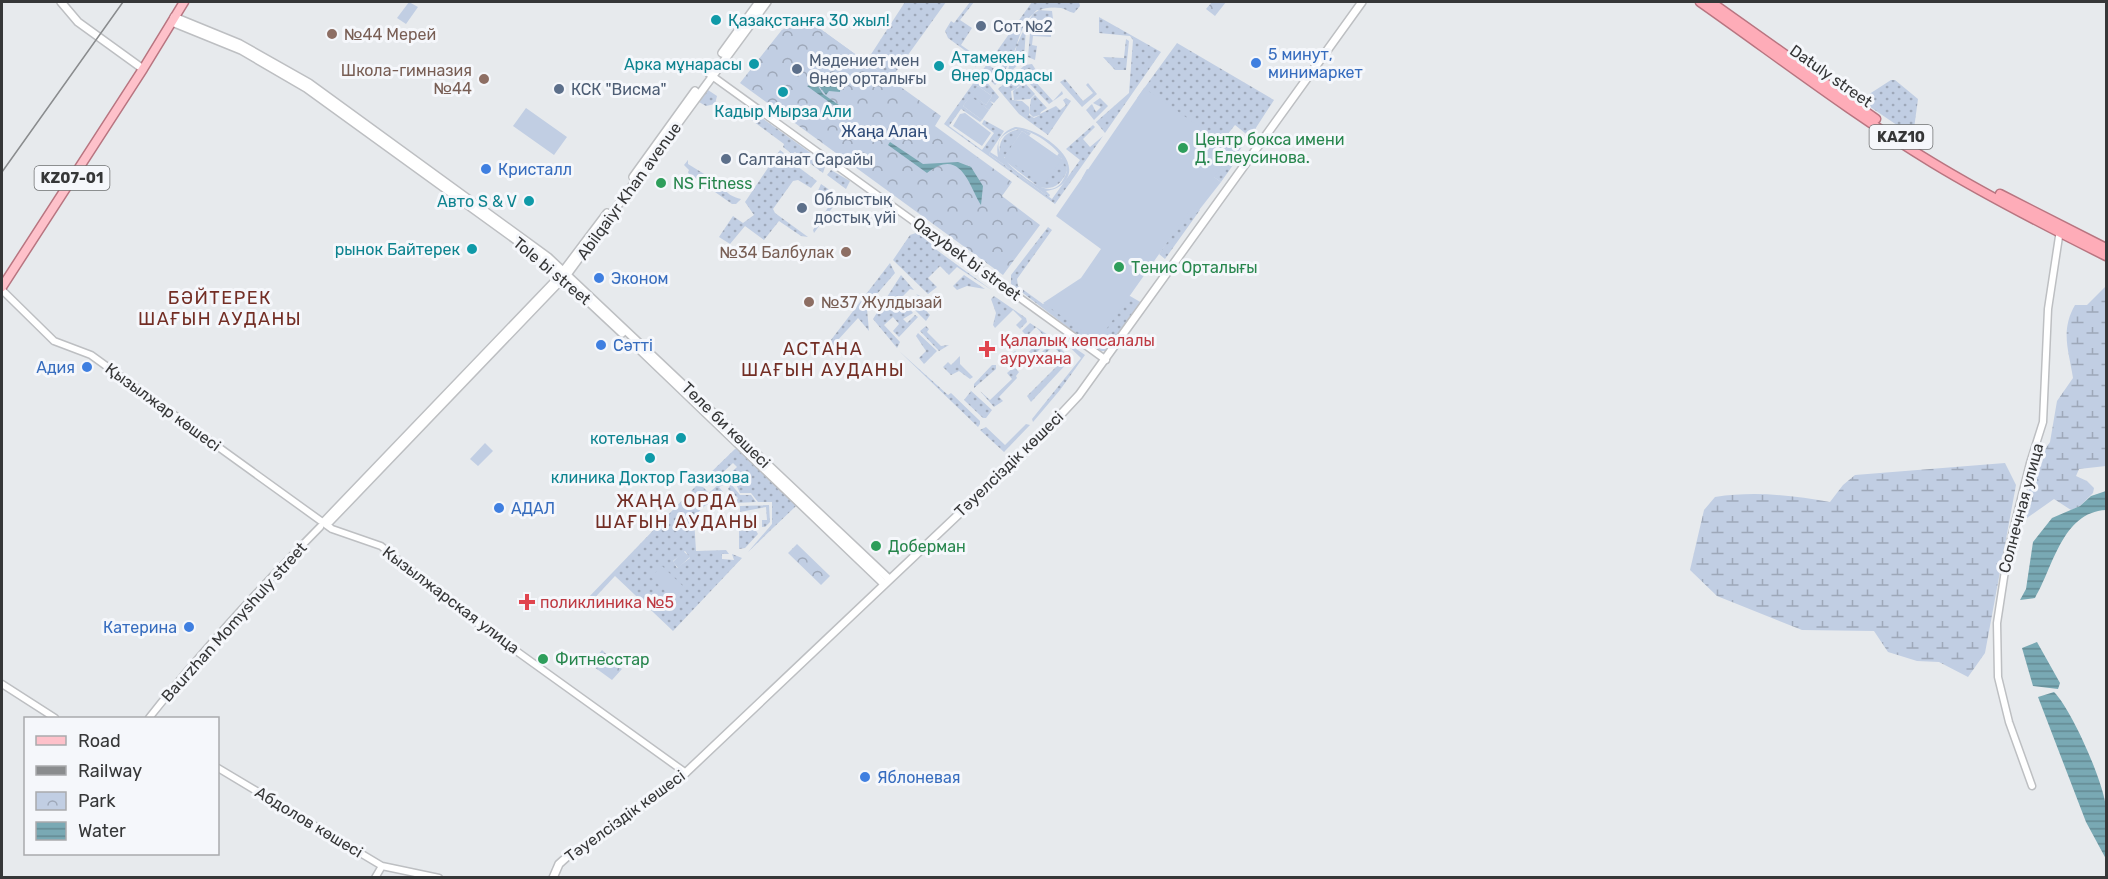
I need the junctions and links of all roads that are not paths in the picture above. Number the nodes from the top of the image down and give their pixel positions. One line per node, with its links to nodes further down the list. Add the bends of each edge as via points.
1 (61, 2): 10 (main road, via 78,22)
2 (184, 2): 9 (main road, KZ07-01)
3 (759, 2): 8 (main road, Abilqaiyr Khan avenue)
4 (767, 2): 8 (main road, Abilqaiyr Khan avenue)
5 (1362, 2): 17 (main road, Тәуелсіздік көшесі)
6 (1700, 2): 12 (highway, Datuly street / KAZ10, via 1907,147)
7 (1711, 2): 12 (highway, Datuly street / KAZ10, via 1915,146)
8 (753, 15): 11 (main road, Abilqaiyr Khan avenue)
9 (173, 19): 10 (main road, KZ07-01); 15 (main road, Tole bi street, via 240,44 309,83)
10 (143, 69): 16 (main road, KZ07-01)
11 (710, 74): 15 (main road, Abilqaiyr Khan avenue); 17 (street, Qazybek bi street)
12 (2060, 229): 13 (highway, Datuly street / KAZ10); 14 (highway, Datuly street / KAZ10); 25 (street, Солнечная улица, via 2048,309 2043,422 2013,531 1996,623 1998,677 2008,722)
13 (2106, 248)
14 (2106, 256)
15 (564, 274): 18 (street, Abilqaiyr Khan avenue); 19 (main road, Төле би көшесі)
16 (2, 289): 18 (street, Қызылжар көшесі, via 54,341 92,355)
17 (1106, 360): 19 (main road, Тәуелсіздік көшесі, via 1036,441)
18 (324, 525): 22 (street, Baurzhan Momyshuly street, via 193,663); 24 (street, Кызылжарская улица, via 381,546 476,622)
19 (887, 582): 24 (main road, Тәуелсіздік көшесі)
20 (2, 684): 21 (street)
21 (53, 717)
22 (151, 717)
23 (219, 769): 26 (street, Абдолов көшесі)
24 (686, 773): 29 (main road, Тәуелсіздік көшесі, via 569,855 559,864)
25 (2032, 786)
26 (382, 866): 27 (street); 28 (street, Абдолов көшесі)
27 (375, 878)
28 (439, 878)
29 (553, 878)

